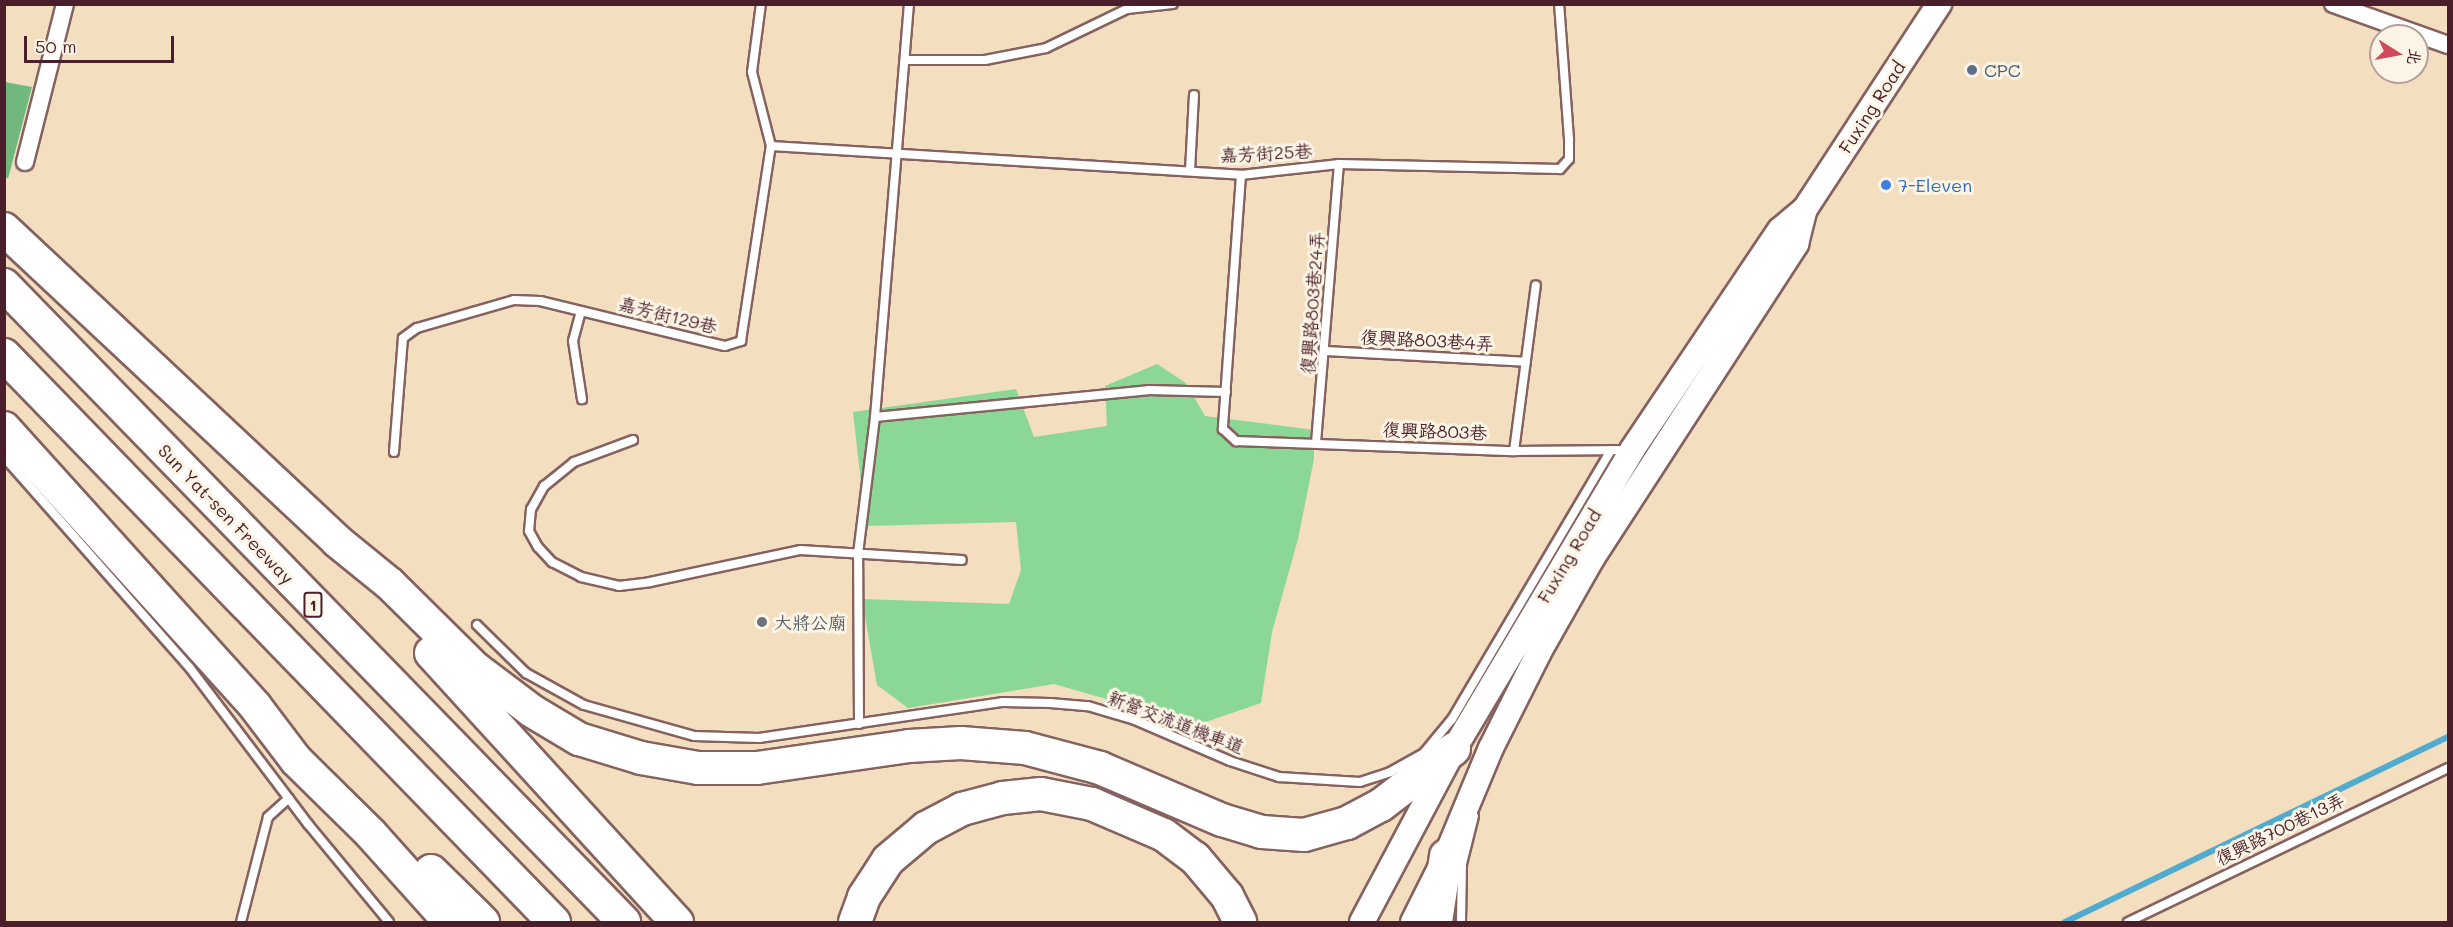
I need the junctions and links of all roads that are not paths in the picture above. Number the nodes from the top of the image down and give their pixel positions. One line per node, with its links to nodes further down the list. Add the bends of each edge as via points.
1 (65, 4): 13 (street)
2 (761, 4): 11 (lane, 嘉芳街129巷, via 752,72)
3 (909, 4): 9 (lane)
4 (1173, 4): 9 (lane, via 1127,9 1046,48 985,60)
5 (1559, 4): 14 (lane, 嘉芳街25巷, via 1569,139 1569,159 1560,169)
6 (1939, 4): 17 (main road, Fuxing Road)
7 (2333, 4): 8 (street)
8 (2448, 45)
9 (905, 60): 12 (lane)
10 (1194, 95): 15 (lane)
11 (771, 146): 12 (lane, 嘉芳街25巷); 21 (lane, 嘉芳街129巷, via 741,341 725,346)
12 (898, 151): 15 (lane, 嘉芳街25巷); 27 (lane)
13 (25, 162)
14 (1339, 164): 16 (lane, 嘉芳街25巷); 22 (lane, 復興路803巷24弄)
15 (1190, 171): 16 (lane, 嘉芳街25巷)
16 (1241, 175): 25 (lane)
17 (1805, 209): 31 (main road, Fuxing Road, via 1780,230); 41 (main road, Fuxing Road, via 1796,244 1591,560)
18 (4, 229): 35 (highway)
19 (4, 285): 51 (highway, Sun Yat-sen Freeway / 1)
20 (1536, 285): 24 (lane)
21 (581, 311): 26 (lane, via 573,341); 33 (lane, 嘉芳街129巷, via 540,301 514,300 417,328 403,338)
22 (1326, 351): 24 (lane, 復興路803巷4弄); 30 (lane, 復興路803巷24弄)
23 (4, 355): 50 (highway)
24 (1526, 362): 32 (lane)
25 (1226, 392): 27 (lane, via 1148,390); 30 (lane, 復興路803巷, via 1223,429 1236,441)
26 (582, 399)
27 (875, 417): 36 (lane)
28 (4, 428): 39 (highway)
29 (633, 440): 36 (lane, via 574,462 543,486 531,509 529,531 552,562 581,577 619,586 800,550)
30 (1316, 443): 32 (lane, 復興路803巷)
31 (1622, 450): 32 (lane, 復興路803巷); 40 (lane, 新營交流道機車道, via 1452,719 1423,754 1390,772 1360,782 1279,777 1230,761 1135,720 1088,706 1003,702); 42 (main road, Fuxing Road)
32 (1514, 451)
33 (394, 452)
34 (4, 457): 44 (lane, via 190,668)
35 (336, 541): 42 (highway, via 390,584 475,668 532,711 579,739 641,759 698,768 757,768 909,746 961,743 1025,748 1100,768 1222,820 1262,832 1304,836 1347,823 1381,805); 52 (highway, via 377,593)
36 (858, 554): 37 (lane); 40 (lane)
37 (962, 560)
38 (477, 625): 40 (lane, 新營交流道機車道, via 526,674 584,705 641,724 694,736 759,738)
39 (255, 706): 48 (highway, via 296,760 371,834); 49 (highway)
40 (859, 724)
41 (1491, 748): 45 (main road, Fuxing Road); 58 (lane, via 1462,864)
42 (1454, 749): 55 (main road, Fuxing Road)
43 (2448, 768): 59 (lane, 復興路700巷13弄)
44 (289, 798): 46 (lane, via 268,817); 47 (lane)
45 (1446, 856): 56 (main road, Fuxing Road); 57 (highway)
46 (241, 922)
47 (389, 922)
48 (450, 922)
49 (483, 922)
50 (554, 922)
51 (624, 922)
52 (676, 922)
53 (855, 922): 54 (highway, via 864,897 888,860 926,828 962,809 1003,798 1041,794 1092,804 1164,835 1195,858 1227,896)
54 (1240, 922)
55 (1362, 922)
56 (1413, 922)
57 (1436, 922)
58 (1461, 922)
59 (2128, 922)

